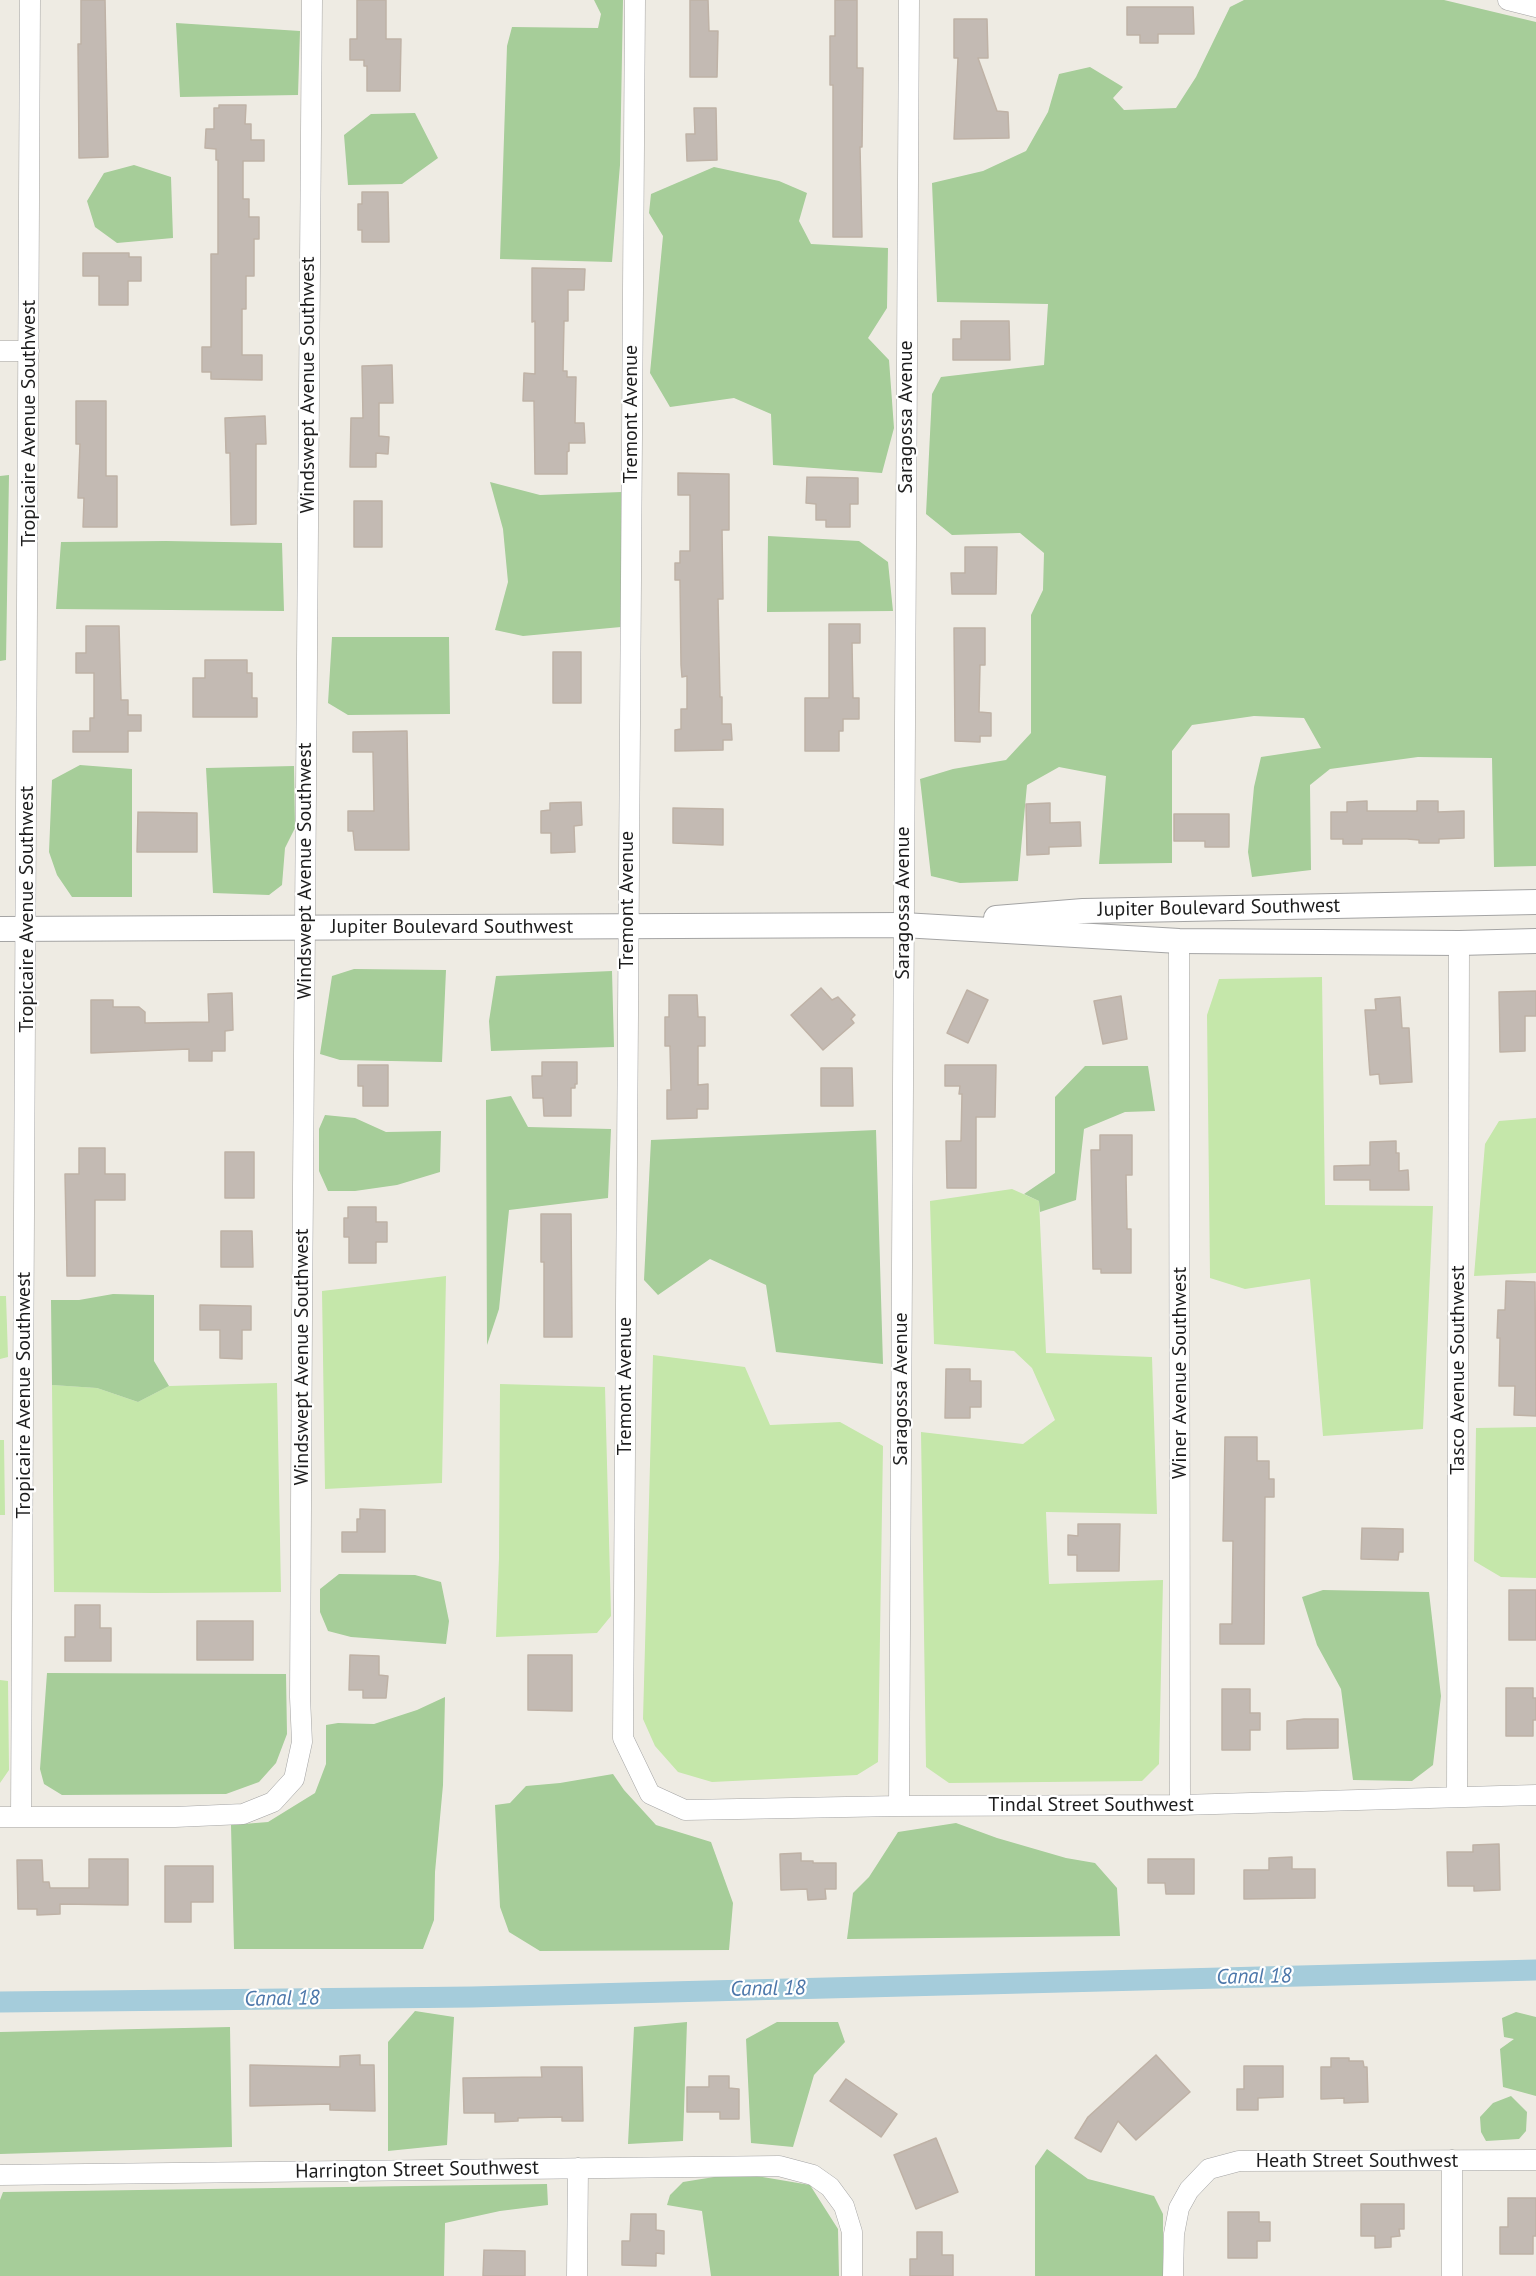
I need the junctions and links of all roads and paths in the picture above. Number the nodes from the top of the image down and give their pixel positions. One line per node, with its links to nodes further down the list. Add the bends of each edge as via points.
1 (30, 0): 8 (street, Tropicaire Avenue Southwest)
2 (312, 0): 11 (street, Windswept Avenue Southwest)
3 (635, 0): 12 (street, Tremont Avenue)
4 (909, 0): 10 (street, Saragossa Avenue)
5 (1508, 0): 6 (street)
6 (1536, 7)
7 (0, 351): 8 (street)
8 (29, 351): 14 (street, Tropicaire Avenue Southwest)
9 (1536, 902): 10 (street, Jupiter Boulevard Southwest, via 1083,911)
10 (903, 925): 12 (street, Jupiter Boulevard Southwest); 15 (street, Jupiter Boulevard Southwest); 22 (street, Saragossa Avenue)
11 (304, 927): 12 (street, Jupiter Boulevard Southwest); 14 (street, Jupiter Boulevard Southwest); 24 (street, Windswept Avenue Southwest, via 302,1742 294,1779 273,1802 243,1814)
12 (627, 927): 18 (street, Tremont Avenue, via 623,1738)
13 (0, 929): 14 (street, Jupiter Boulevard Southwest)
14 (27, 929): 24 (street, Tropicaire Avenue Southwest)
15 (1179, 941): 17 (street, Jupiter Boulevard Southwest); 21 (street, Winer Avenue Southwest)
16 (1536, 942): 17 (street, Jupiter Boulevard Southwest)
17 (1459, 943): 20 (street, Tasco Avenue Southwest)
18 (650, 1794): 22 (street, Tindal Street Southwest, via 685,1810)
19 (1536, 1795): 20 (street, Tindal Street Southwest)
20 (1456, 1796): 21 (street, Tindal Street Southwest)
21 (1180, 1805): 22 (street, Tindal Street Southwest)
22 (899, 1806)
23 (0, 1817): 24 (street, Windswept Avenue Southwest)
24 (21, 1817)
25 (1452, 2160): 26 (street, Heath Street Southwest); 31 (street, Heath Street Southwest, via 1239,2161 1209,2169 1189,2190 1179,2208); 32 (street)
26 (1536, 2160)
27 (578, 2168): 28 (street, Harrington Street Southwest); 29 (street); 30 (street, Harrington Street Southwest, via 780,2166 813,2175 830,2187 844,2206 852,2232)
28 (0, 2175)
29 (577, 2276)
30 (852, 2276)
31 (1173, 2276)
32 (1452, 2276)

